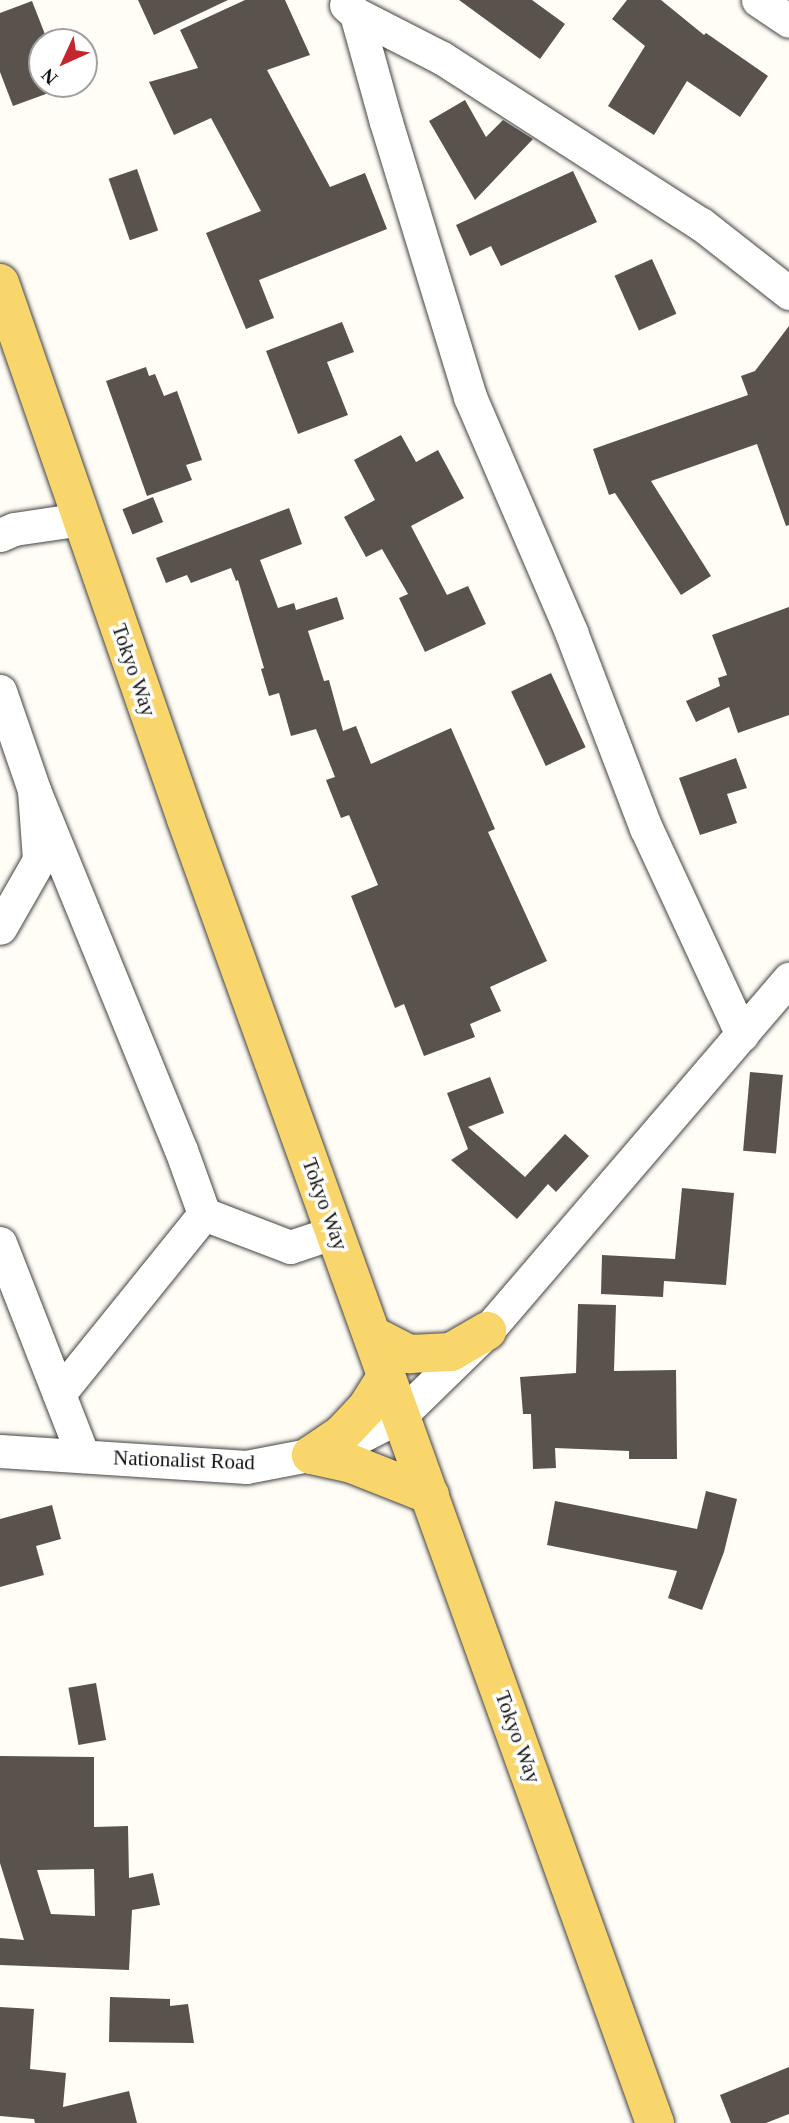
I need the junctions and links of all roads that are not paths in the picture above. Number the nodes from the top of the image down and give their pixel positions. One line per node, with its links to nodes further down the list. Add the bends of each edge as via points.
1 (758, 0): 3 (street)
2 (348, 7): 5 (street, via 443,58 637,182 701,224); 12 (street, via 470,397 571,632 646,828)
3 (789, 21)
4 (0, 283): 6 (main road, Tokyo Way)
5 (789, 293)
6 (82, 519): 7 (street); 14 (main road, Tokyo Way)
7 (0, 535)
8 (0, 691): 9 (street)
9 (34, 790): 10 (street, via 39,860); 13 (street)
10 (0, 928)
11 (789, 979): 12 (street, Nationalist Road)
12 (742, 1035): 16 (street, Nationalist Road)
13 (204, 1214): 14 (street, via 290,1247); 19 (street)
14 (335, 1232): 17 (main road, Tokyo Way)
15 (0, 1242): 19 (street)
16 (487, 1331): 17 (main road, via 451,1352 409,1353); 20 (street, Nationalist Road)
17 (372, 1335): 18 (main road, Tokyo Way)
18 (386, 1376): 20 (main road, Tokyo Way); 22 (main road, via 367,1407 341,1435)
19 (59, 1394): 23 (street)
20 (400, 1416): 22 (street, Nationalist Road, via 334,1450); 24 (main road, Tokyo Way)
21 (0, 1451): 23 (street, Nationalist Road)
22 (312, 1455): 23 (street, Nationalist Road, via 246,1467); 24 (main road, via 352,1464)
23 (83, 1456)
24 (430, 1495): 25 (main road, Tokyo Way)
25 (655, 2123)

